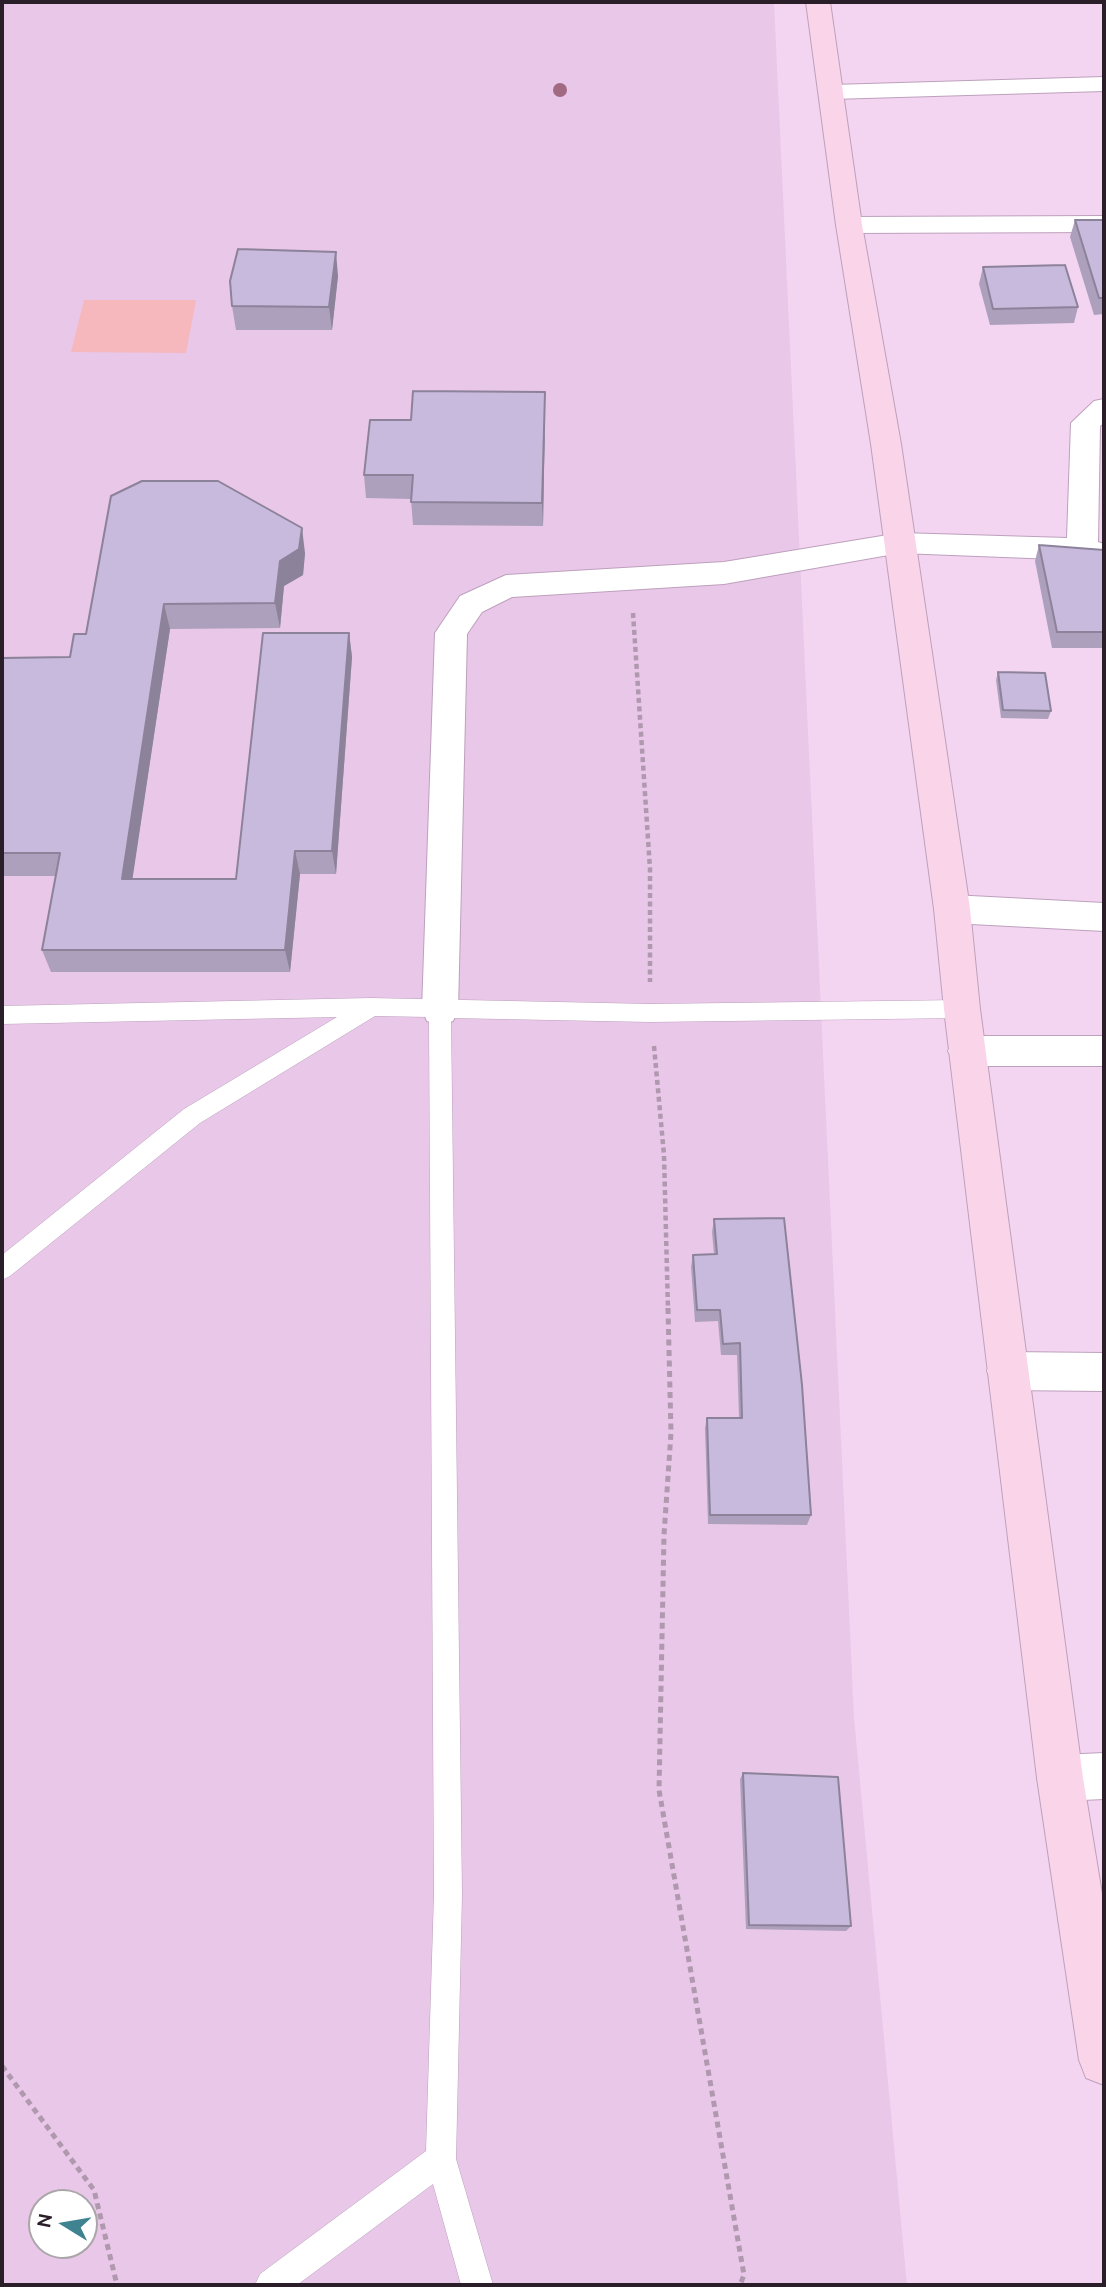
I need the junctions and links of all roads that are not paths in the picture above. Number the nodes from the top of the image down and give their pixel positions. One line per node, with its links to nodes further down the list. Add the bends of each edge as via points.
1 (818, 2): 3 (street)
2 (1104, 84): 3 (street)
3 (832, 92): 4 (street)
4 (849, 225): 5 (street); 7 (street)
5 (1104, 225)
6 (1104, 408): 8 (street, via 1086,423)
7 (900, 543): 8 (street); 9 (street); 13 (street, via 724,573 506,586 471,604 451,633)
8 (1093, 551)
9 (952, 909): 10 (street); 12 (street)
10 (1104, 917)
11 (370, 1007): 13 (lane); 14 (lane); 17 (lane, via 191,1116)
12 (962, 1009): 13 (lane); 15 (street)
13 (440, 1010): 22 (lane, via 448,1880)
14 (2, 1015)
15 (967, 1051): 16 (street); 18 (street)
16 (1104, 1051)
17 (2, 1269)
18 (1009, 1371): 19 (street); 20 (street)
19 (1104, 1372)
20 (1082, 1777): 21 (street)
21 (1104, 2060)
22 (441, 2159): 23 (lane); 24 (lane)
23 (271, 2285)
24 (477, 2285)

